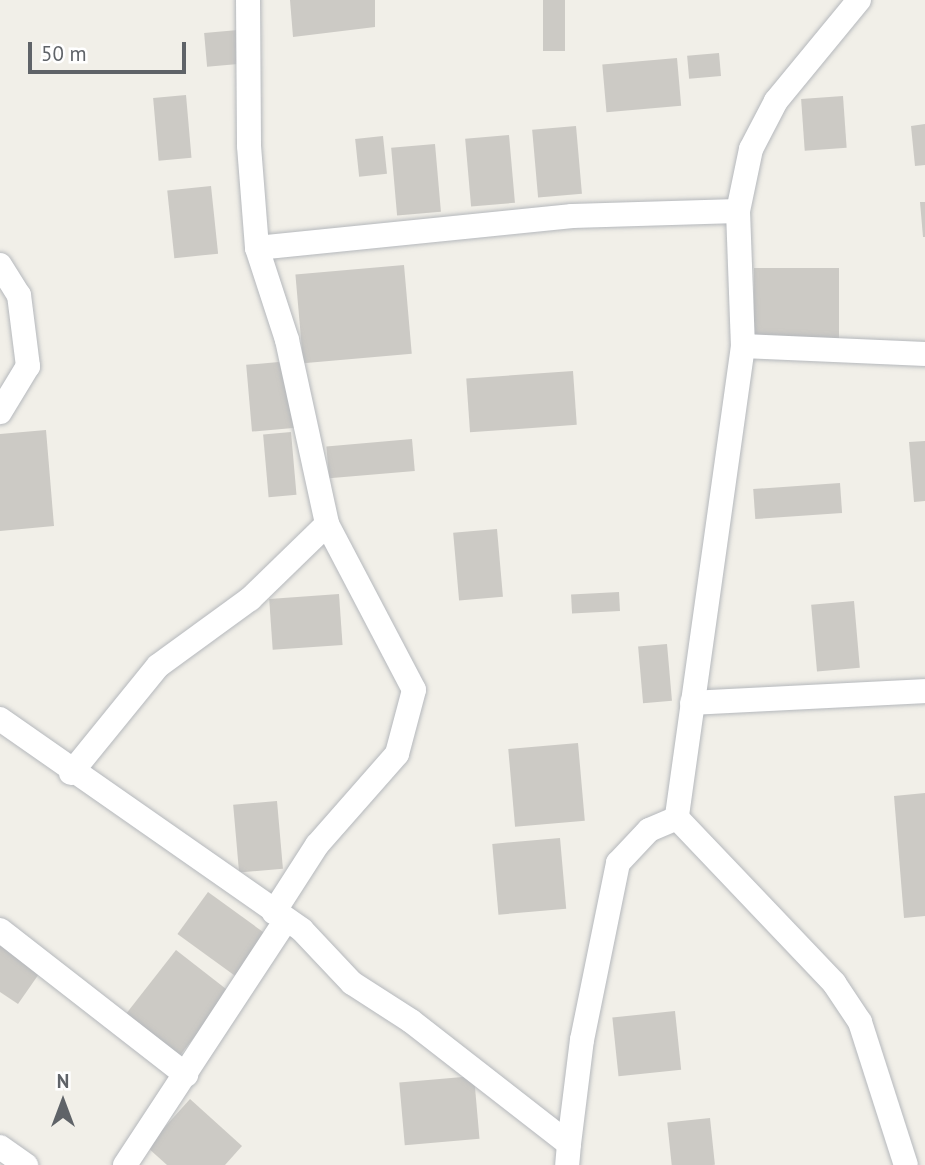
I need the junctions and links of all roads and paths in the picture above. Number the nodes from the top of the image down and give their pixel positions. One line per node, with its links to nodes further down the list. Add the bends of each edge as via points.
1 (248, 0): 4 (street, via 249,146)
2 (859, 0): 3 (street, via 776,100 751,149)
3 (738, 212): 4 (street, via 572,216); 6 (street)
4 (257, 248): 10 (street, via 287,340)
5 (0, 265): 8 (street, via 19,295 29,366)
6 (743, 345): 7 (street); 12 (street)
7 (925, 354)
8 (7, 385): 9 (street)
9 (0, 412)
10 (327, 524): 14 (street, via 250,598 158,666); 16 (street, via 411,675 413,713 397,754 317,845)
11 (925, 691): 12 (street)
12 (692, 703): 15 (street)
13 (0, 719): 14 (street)
14 (71, 773): 16 (street)
15 (677, 818): 20 (street, via 649,830 618,863 582,1040); 23 (street, via 834,983 860,1022)
16 (280, 916): 18 (street); 20 (street, via 352,983 422,1028)
17 (0, 930): 18 (street)
18 (186, 1075): 22 (street)
19 (0, 1147): 21 (street)
20 (568, 1155)
21 (26, 1165)
22 (125, 1165)
23 (906, 1165)

